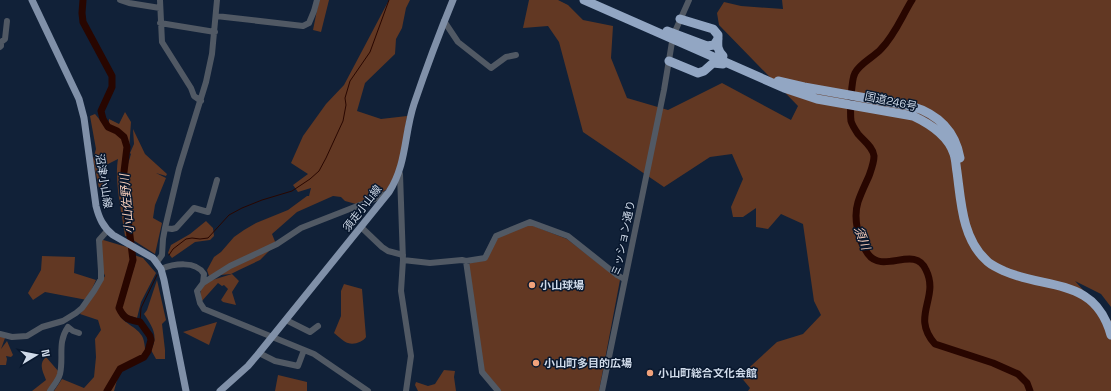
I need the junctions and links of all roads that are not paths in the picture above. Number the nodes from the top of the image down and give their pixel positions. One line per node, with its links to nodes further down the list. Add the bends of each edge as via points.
1 (32, 0): 34 (main road, 沼津小山線, via 80,99 96,206)
2 (120, 0): 10 (street)
3 (160, 0): 10 (street)
4 (217, 0): 11 (street)
5 (317, 0): 11 (street, via 309,24 303,26)
6 (453, 0): 14 (main road, 須走小山線)
7 (584, 0): 17 (highway)
8 (596, 0): 17 (highway)
9 (689, 0): 12 (street, ミッション通り)
10 (160, 8): 15 (street)
11 (216, 16): 16 (street)
12 (680, 19): 19 (highway, via 713,29); 24 (street, ミッション通り, via 673,36)
13 (7, 21): 20 (street)
14 (444, 21): 22 (street, via 458,42 491,68 506,57); 29 (main road, 須走小山線, via 414,104)
15 (160, 23): 16 (street); 28 (street, via 165,49 194,96)
16 (214, 32): 28 (street)
17 (664, 33): 18 (highway)
18 (680, 38): 19 (highway, via 707,46 714,45); 21 (highway, 国道246号); 23 (highway, 国道246号)
19 (718, 39): 23 (highway, via 718,52)
20 (0, 47)
21 (697, 50): 25 (highway, 国道246号); 26 (highway, via 706,61)
22 (516, 54)
23 (723, 56): 27 (highway, 国道246号)
24 (668, 61): 26 (highway, via 698,73); 39 (street, ミッション通り)
25 (736, 67): 26 (highway, via 715,63); 27 (highway, 国道246号, via 784,88)
26 (705, 70)
27 (805, 92): 42 (highway, 国道246号, via 911,106 933,115 955,141 972,232 989,257 1020,271 1075,284 1100,302); 48 (highway, 国道246号, via 913,116 928,122 948,142 954,154 964,221 969,237 985,260 1016,276 1073,290 1087,297 1101,311)
28 (201, 101): 33 (street, via 179,169)
29 (400, 174): 31 (main road, 須走小山線); 35 (street)
30 (217, 180): 33 (street, via 208,212 194,208 174,229)
31 (389, 192): 32 (main road, 須走小山線); 40 (street, via 301,228 277,244 230,266)
32 (362, 227): 35 (street, via 382,247); 43 (main road, 須走小山線)
33 (164, 228): 37 (street, via 162,255)
34 (107, 231): 37 (main road); 41 (street, via 99,240 101,279 82,308)
35 (403, 258): 36 (street, via 430,263); 56 (street, via 401,292 411,356)
36 (466, 261): 39 (street, via 485,258 496,236 530,222 568,236); 57 (street, via 482,372)
37 (157, 262): 38 (main road)
38 (161, 269): 40 (street, via 186,264 194,266 203,272); 53 (main road)
39 (624, 279): 58 (street, ミッション通り)
40 (203, 283): 49 (street, via 197,291 204,309)
41 (66, 318): 45 (street); 47 (street, via 27,336 12,337)
42 (1111, 319)
43 (286, 320): 44 (street, via 310,332); 49 (main road, 須走小山線)
44 (318, 326)
45 (68, 327): 46 (street); 52 (street, via 60,346 60,373)
46 (79, 333)
47 (0, 334)
48 (1111, 335)
49 (273, 337): 50 (street); 51 (main road, 須走小山線)
50 (304, 350): 51 (street, via 298,366); 55 (street, via 314,354)
51 (259, 353): 54 (main road, 須走小山線)
52 (50, 391)
53 (186, 391)
54 (220, 391)
55 (368, 391)
56 (406, 391)
57 (498, 391)
58 (602, 391)

